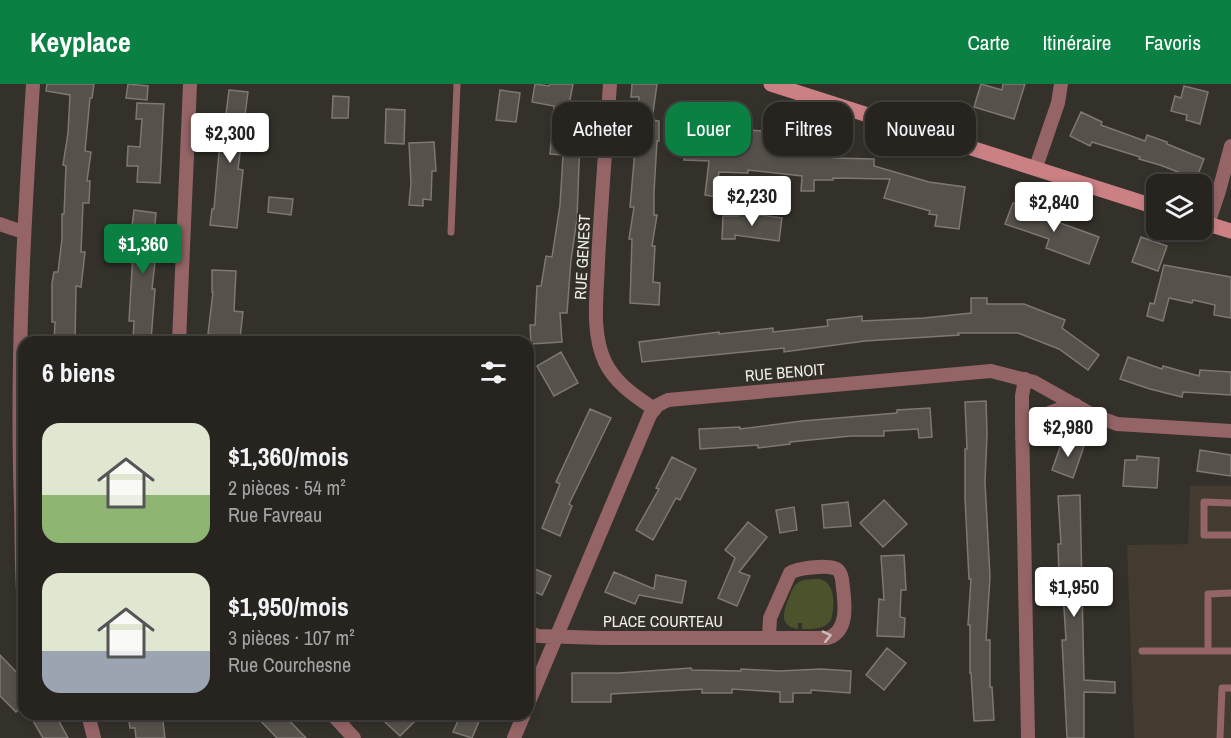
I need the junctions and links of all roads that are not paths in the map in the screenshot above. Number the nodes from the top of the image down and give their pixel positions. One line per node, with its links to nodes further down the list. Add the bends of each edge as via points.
1 (33, 84): 14 (street)
2 (190, 84): 17 (street)
3 (457, 84): 15 (lane)
4 (610, 84): 20 (street, RUE GENEST, via 599,235 597,334 615,378)
5 (771, 84): 8 (street)
6 (1061, 84): 8 (street, via 1058,104)
7 (1231, 147): 10 (street)
8 (1035, 167): 9 (street)
9 (1146, 204)
10 (1212, 206)
11 (0, 224): 14 (street)
12 (1212, 225): 13 (street)
13 (1231, 231)
14 (23, 232): 16 (street)
15 (451, 232)
16 (20, 336)
17 (179, 336)
18 (1025, 379): 19 (street, RUE BENOIT); 20 (street, RUE BENOIT, via 1002,372 969,371 675,399); 22 (street)
19 (1077, 405): 21 (street, RUE BENOIT, via 1108,422 1126,426); 22 (street, via 1041,416)
20 (654, 409): 27 (street)
21 (1231, 431)
22 (1022, 438): 40 (street)
23 (1231, 503): 24 (lane, via 1204,502 1204,535)
24 (1231, 535)
25 (1231, 593): 30 (lane, via 1208,594)
26 (534, 634): 27 (street, PLACE COURTEAU)
27 (557, 636): 28 (street, PLACE COURTEAU); 33 (street)
28 (769, 637): 28 (street, PLACE COURTEAU, one-way to 28, via 823,639 840,632 844,616 840,572 826,567 790,573 770,618)
29 (1142, 651): 30 (lane)
30 (1208, 651): 31 (lane)
31 (1231, 651)
32 (1231, 688): 41 (lane, via 1222,688)
33 (534, 690)
34 (90, 720): 37 (street)
35 (338, 720): 38 (street)
36 (522, 720): 39 (street)
37 (94, 738)
38 (354, 738)
39 (514, 738)
40 (1028, 738)
41 (1220, 738)

